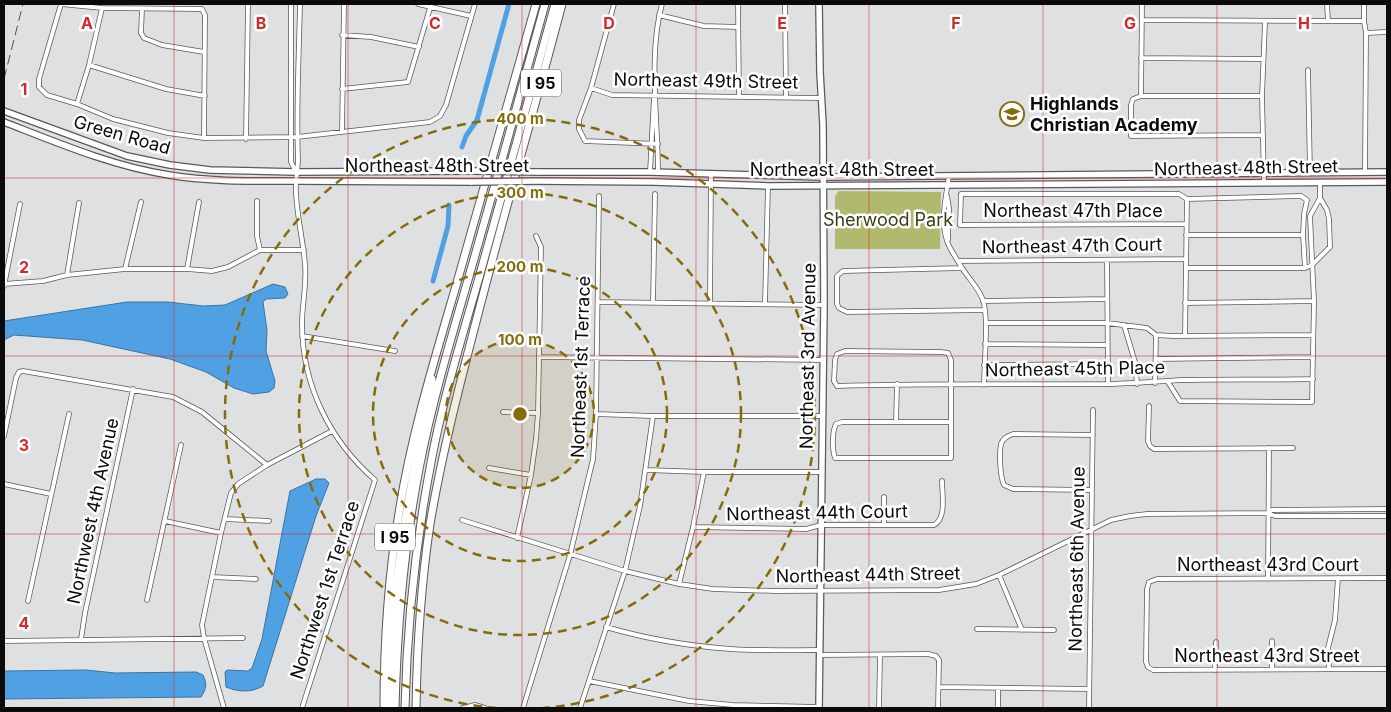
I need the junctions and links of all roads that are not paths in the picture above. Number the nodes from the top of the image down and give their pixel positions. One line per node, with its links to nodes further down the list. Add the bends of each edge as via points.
1 (61, 4): 20 (street); 48 (street, via 39,87 47,95)
2 (248, 4): 56 (street)
3 (291, 4): 53 (street)
4 (300, 4): 54 (street)
5 (344, 4): 32 (street)
6 (418, 4): 22 (street)
7 (474, 4): 24 (street)
8 (536, 4): 133 (highway, I 95)
9 (546, 4): 222 (highway, via 446,357 420,462 402,583)
10 (555, 4): 206 (highway, via 436,438 421,517)
11 (562, 4): 190 (highway, I 95, via 450,421)
12 (614, 4): 39 (street)
13 (662, 4): 23 (street)
14 (738, 4): 29 (street)
15 (785, 4): 46 (street)
16 (819, 4): 47 (main road, Northeast 3rd Avenue)
17 (1142, 4): 25 (street)
18 (1327, 4): 26 (street)
19 (1364, 4): 27 (street)
20 (102, 8): 21 (street); 37 (street)
21 (142, 8): 34 (street, via 141,33 144,38 162,45); 34 (street, via 202,9 205,15)
22 (430, 8): 24 (street); 33 (street)
23 (659, 15): 29 (street, via 704,26); 41 (street)
24 (471, 16): 51 (street, via 440,116 430,122)
25 (1142, 20): 28 (street); 35 (street)
26 (1328, 21): 27 (street); 28 (street)
27 (1364, 21): 31 (street)
28 (1264, 22): 36 (street)
29 (738, 27): 43 (street)
30 (1387, 32): 31 (street)
31 (1366, 33): 62 (street)
32 (342, 35): 33 (street); 40 (street)
33 (419, 47): 40 (street, via 408,82)
34 (204, 52): 42 (street)
35 (1141, 58): 36 (street); 44 (street)
36 (1263, 59): 45 (street)
37 (89, 65): 42 (street, via 166,89); 48 (street)
38 (1308, 70): 66 (street)
39 (592, 88): 41 (street, Northeast 49th Street, via 612,95); 57 (street, via 579,120 585,141)
40 (342, 89): 51 (street)
41 (656, 95): 43 (street, Northeast 49th Street); 57 (street); 58 (street)
42 (204, 96): 55 (street)
43 (739, 96): 46 (street, Northeast 49th Street)
44 (1141, 96): 45 (street); 52 (street, via 1133,99 1131,105 1131,136)
45 (1262, 96): 52 (street)
46 (786, 97): 47 (street, Northeast 49th Street)
47 (822, 98): 70 (main road, Northeast 3rd Avenue)
48 (77, 104): 55 (street, via 122,121)
49 (4, 111): 59 (main road, Green Road, via 127,156 170,165 210,170)
50 (4, 122): 71 (main road, Green Road, via 114,162 168,175 209,180)
51 (342, 131): 54 (street)
52 (1263, 135): 65 (street)
53 (291, 137): 54 (street); 56 (street); 59 (street, via 291,162)
54 (297, 137): 59 (street)
55 (204, 138): 56 (street)
56 (246, 139)
57 (652, 144): 58 (street); 60 (street)
58 (658, 144): 61 (street)
59 (296, 172): 60 (main road, Northeast 48th Street, bridge); 71 (street)
60 (650, 172): 61 (main road, Northeast 48th Street)
61 (658, 172): 67 (main road, Northeast 48th Street)
62 (1365, 172): 63 (main road, Northeast 48th Street); 66 (main road, Northeast 48th Street)
63 (1378, 172): 64 (main road, Northeast 48th Street); 72 (main road, via 1327,176)
64 (1387, 172)
65 (1264, 173): 66 (main road, Northeast 48th Street); 69 (main road, Northeast 48th Street); 74 (street)
66 (1310, 173)
67 (711, 174): 70 (main road, Northeast 48th Street); 75 (street)
68 (935, 176): 69 (main road, Northeast 48th Street); 70 (main road, Northeast 48th Street); 78 (main road)
69 (948, 176): 79 (street)
70 (823, 177): 77 (main road, Northeast 3rd Avenue)
71 (296, 181): 75 (main road, Northeast 48th Street, bridge); 94 (street)
72 (1320, 182): 73 (main road, Northeast 48th Street); 74 (main road, Northeast 48th Street); 82 (street)
73 (1387, 182)
74 (1264, 183): 79 (main road, Northeast 48th Street)
75 (711, 184): 76 (main road, Northeast 48th Street); 111 (street)
76 (768, 186): 77 (main road, Northeast 48th Street); 112 (street)
77 (824, 186): 78 (main road, Northeast 48th Street); 114 (main road, Northeast 3rd Avenue)
78 (914, 186): 79 (main road, Northeast 48th Street)
79 (947, 186): 97 (street, via 944,226 947,243)
80 (655, 194): 109 (street)
81 (599, 196): 108 (street, Northeast 1st Terrace)
82 (1320, 198): 98 (street, via 1310,216); 98 (street, via 1329,219 1330,247)
83 (1187, 199): 89 (street); 89 (street, Northeast 47th Place, via 1179,194 961,194 960,225); 90 (street, via 1301,196 1307,200)
84 (257, 201): 93 (street)
85 (140, 202): 102 (street)
86 (199, 202): 103 (street)
87 (79, 203): 104 (street)
88 (20, 204): 105 (street)
89 (1186, 224): 91 (street)
90 (1303, 234): 91 (street); 101 (street)
91 (1186, 235): 95 (street)
92 (536, 236): 127 (street, via 541,247)
93 (260, 250): 94 (street); 103 (street, via 228,267 212,271)
94 (304, 250): 121 (street, via 306,285)
95 (1186, 259): 96 (street, Northeast 47th Court); 100 (street)
96 (1107, 260): 97 (street, Northeast 47th Court); 106 (street)
97 (958, 261): 99 (street)
98 (1312, 265): 101 (street); 110 (street)
99 (962, 268): 107 (street); 115 (street, Northeast 47th Court, via 843,271 837,276 839,308 847,312)
100 (1186, 268): 101 (street); 113 (street)
101 (1305, 268)
102 (125, 269): 103 (street); 104 (street)
103 (187, 269)
104 (67, 275): 105 (street)
105 (4, 285)
106 (1107, 299): 107 (street); 117 (street)
107 (983, 301): 115 (street)
108 (598, 302): 109 (street); 128 (street, Northeast 1st Terrace)
109 (653, 302): 111 (street)
110 (1314, 302): 113 (street); 120 (street)
111 (710, 303): 112 (street)
112 (765, 303): 114 (street)
113 (1185, 303): 122 (street)
114 (824, 305): 130 (main road, Northeast 3rd Avenue)
115 (984, 310): 116 (street)
116 (986, 323): 117 (street); 123 (street)
117 (1107, 323): 118 (street); 124 (street)
118 (1124, 325): 119 (street, via 1147,328); 140 (street)
119 (1156, 335): 122 (street); 129 (street)
120 (1313, 335): 122 (street); 126 (street)
121 (302, 336): 125 (street); 153 (street, via 306,371)
122 (1185, 336)
123 (985, 344): 124 (street); 132 (street)
124 (1108, 346): 131 (street)
125 (395, 352)
126 (1313, 357): 129 (street); 134 (street)
127 (539, 358): 128 (street); 146 (street)
128 (597, 358): 130 (street); 148 (street, Northeast 1st Terrace)
129 (1156, 359): 136 (street)
130 (823, 360): 150 (main road, Northeast 3rd Avenue)
131 (1108, 364): 132 (street); 139 (street)
132 (984, 365): 141 (street)
133 (432, 369): 220 (highway, I 95, via 409,458 396,529 387,618); 221 (highway, via 432,392 412,477 398,565)
134 (1313, 379): 135 (street, Northeast 45th Place); 135 (street, via 1312,402 1180,401)
135 (1168, 382): 136 (street, Northeast 45th Place)
136 (1155, 383): 140 (street, Northeast 45th Place)
137 (897, 384): 138 (street, Northeast 45th Place); 138 (street, Northeast 45th Place, via 838,386 834,381 834,360 837,354 845,351 948,353); 151 (street)
138 (951, 384): 141 (street, Northeast 45th Place); 152 (street)
139 (1108, 384): 140 (street, Northeast 45th Place); 141 (street, Northeast 45th Place)
140 (1138, 384)
141 (984, 385)
142 (133, 389): 155 (street, via 18,372); 159 (street, via 173,397 189,404); 202 (street, Northwest 4th Avenue)
143 (1148, 406): 157 (street, via 1148,440 1154,449)
144 (1093, 410): 154 (street, Northeast 6th Avenue)
145 (503, 412): 146 (street)
146 (538, 413): 164 (street)
147 (69, 414): 168 (street)
148 (596, 414): 149 (street); 183 (street, Northeast 1st Terrace, via 592,459)
149 (653, 416): 150 (street); 161 (street)
150 (823, 416): 163 (main road, Northeast 3rd Avenue)
151 (896, 422): 152 (street); 152 (street, via 836,424 835,458 950,458)
152 (951, 422)
153 (332, 431): 159 (street); 219 (street, Northwest 1st Terrace, via 359,466 375,480)
154 (1093, 435): 167 (street, Northeast 6th Avenue); 167 (street, via 1013,434 1006,436 1001,444 1004,485 1013,489)
155 (4, 436)
156 (182, 445): 175 (street)
157 (1269, 448): 158 (street); 171 (street)
158 (1293, 448)
159 (268, 465): 173 (street, via 238,484 231,493)
160 (489, 468): 164 (street)
161 (646, 470): 162 (street); 184 (street)
162 (704, 472): 163 (street); 179 (street)
163 (822, 472): 178 (main road, Northeast 3rd Avenue)
164 (531, 475): 182 (street)
165 (942, 481): 177 (street, Northeast 44th Court, via 942,517 939,522 934,525)
166 (4, 484): 168 (street)
167 (1091, 490): 180 (street, Northeast 6th Avenue)
168 (50, 494): 195 (street)
169 (884, 497): 177 (street)
170 (1387, 509): 171 (street, Northeast 44th Street, via 1272,510)
171 (1268, 513): 172 (street, Northeast 44th Street, via 1275,516); 180 (street, Northeast 44th Street, via 1147,514 1111,520); 191 (street)
172 (1387, 516)
173 (225, 519): 176 (street); 181 (street)
174 (462, 520): 182 (street, Northeast 44th Street)
175 (165, 521): 181 (street); 194 (street)
176 (269, 521)
177 (884, 525): 178 (street, Northeast 44th Court)
178 (821, 526): 179 (street, Northeast 44th Court, via 806,529); 193 (main road, Northeast 3rd Avenue)
179 (693, 527): 192 (street)
180 (1091, 529): 185 (street, Northeast 44th Street); 217 (street, Northeast 6th Avenue)
181 (221, 533): 186 (street)
182 (517, 538): 183 (street, Northeast 44th Street)
183 (570, 555): 184 (street, Northeast 44th Street); 227 (street, Northeast 1st Terrace)
184 (625, 571): 192 (street, Northeast 44th Street); 196 (street)
185 (999, 575): 193 (street, Northeast 44th Street, via 976,584 938,590); 198 (street)
186 (212, 578): 189 (street); 200 (street, via 202,625)
187 (1338, 578): 188 (street, Northeast 43rd Court); 191 (street, Northeast 43rd Court); 211 (street, via 1335,620 1328,648)
188 (1387, 578)
189 (256, 579)
190 (423, 579): 206 (highway); 224 (highway, I 95)
191 (1268, 579): 209 (street, Northeast 43rd Court, via 1157,579 1149,582 1146,588)
192 (679, 584): 193 (street, Northeast 44th Street, via 713,589)
193 (820, 590): 207 (main road, Northeast 3rd Avenue)
194 (147, 600)
195 (28, 601)
196 (606, 627): 207 (street, via 709,647); 214 (street)
197 (977, 629): 198 (street)
198 (1022, 630): 199 (street)
199 (1054, 630)
200 (204, 638): 201 (street); 202 (street); 218 (street)
201 (243, 638)
202 (81, 639): 203 (street)
203 (4, 641)
204 (1272, 641): 210 (street)
205 (1216, 642): 213 (street)
206 (407, 650): 223 (highway)
207 (820, 652): 208 (street); 229 (main road, Northeast 3rd Avenue)
208 (880, 655): 215 (street, via 936,656 939,660); 230 (street)
209 (1148, 667): 213 (street, Northeast 43rd Street, via 1153,670)
210 (1272, 669): 211 (street, Northeast 43rd Street); 213 (street, Northeast 43rd Street)
211 (1329, 669): 212 (street, Northeast 43rd Street)
212 (1387, 669)
213 (1215, 670)
214 (590, 681): 228 (street); 229 (street, via 689,701)
215 (939, 687): 216 (street); 231 (street)
216 (998, 688): 217 (street); 232 (street)
217 (1089, 689): 233 (street, Northeast 6th Avenue)
218 (224, 708)
219 (302, 708)
220 (384, 708)
221 (390, 708)
222 (395, 708)
223 (405, 708)
224 (416, 708)
225 (463, 708): 226 (street, via 470,705)
226 (485, 708)
227 (523, 708)
228 (580, 708)
229 (819, 708)
230 (879, 708)
231 (938, 708)
232 (998, 708)
233 (1089, 708)

